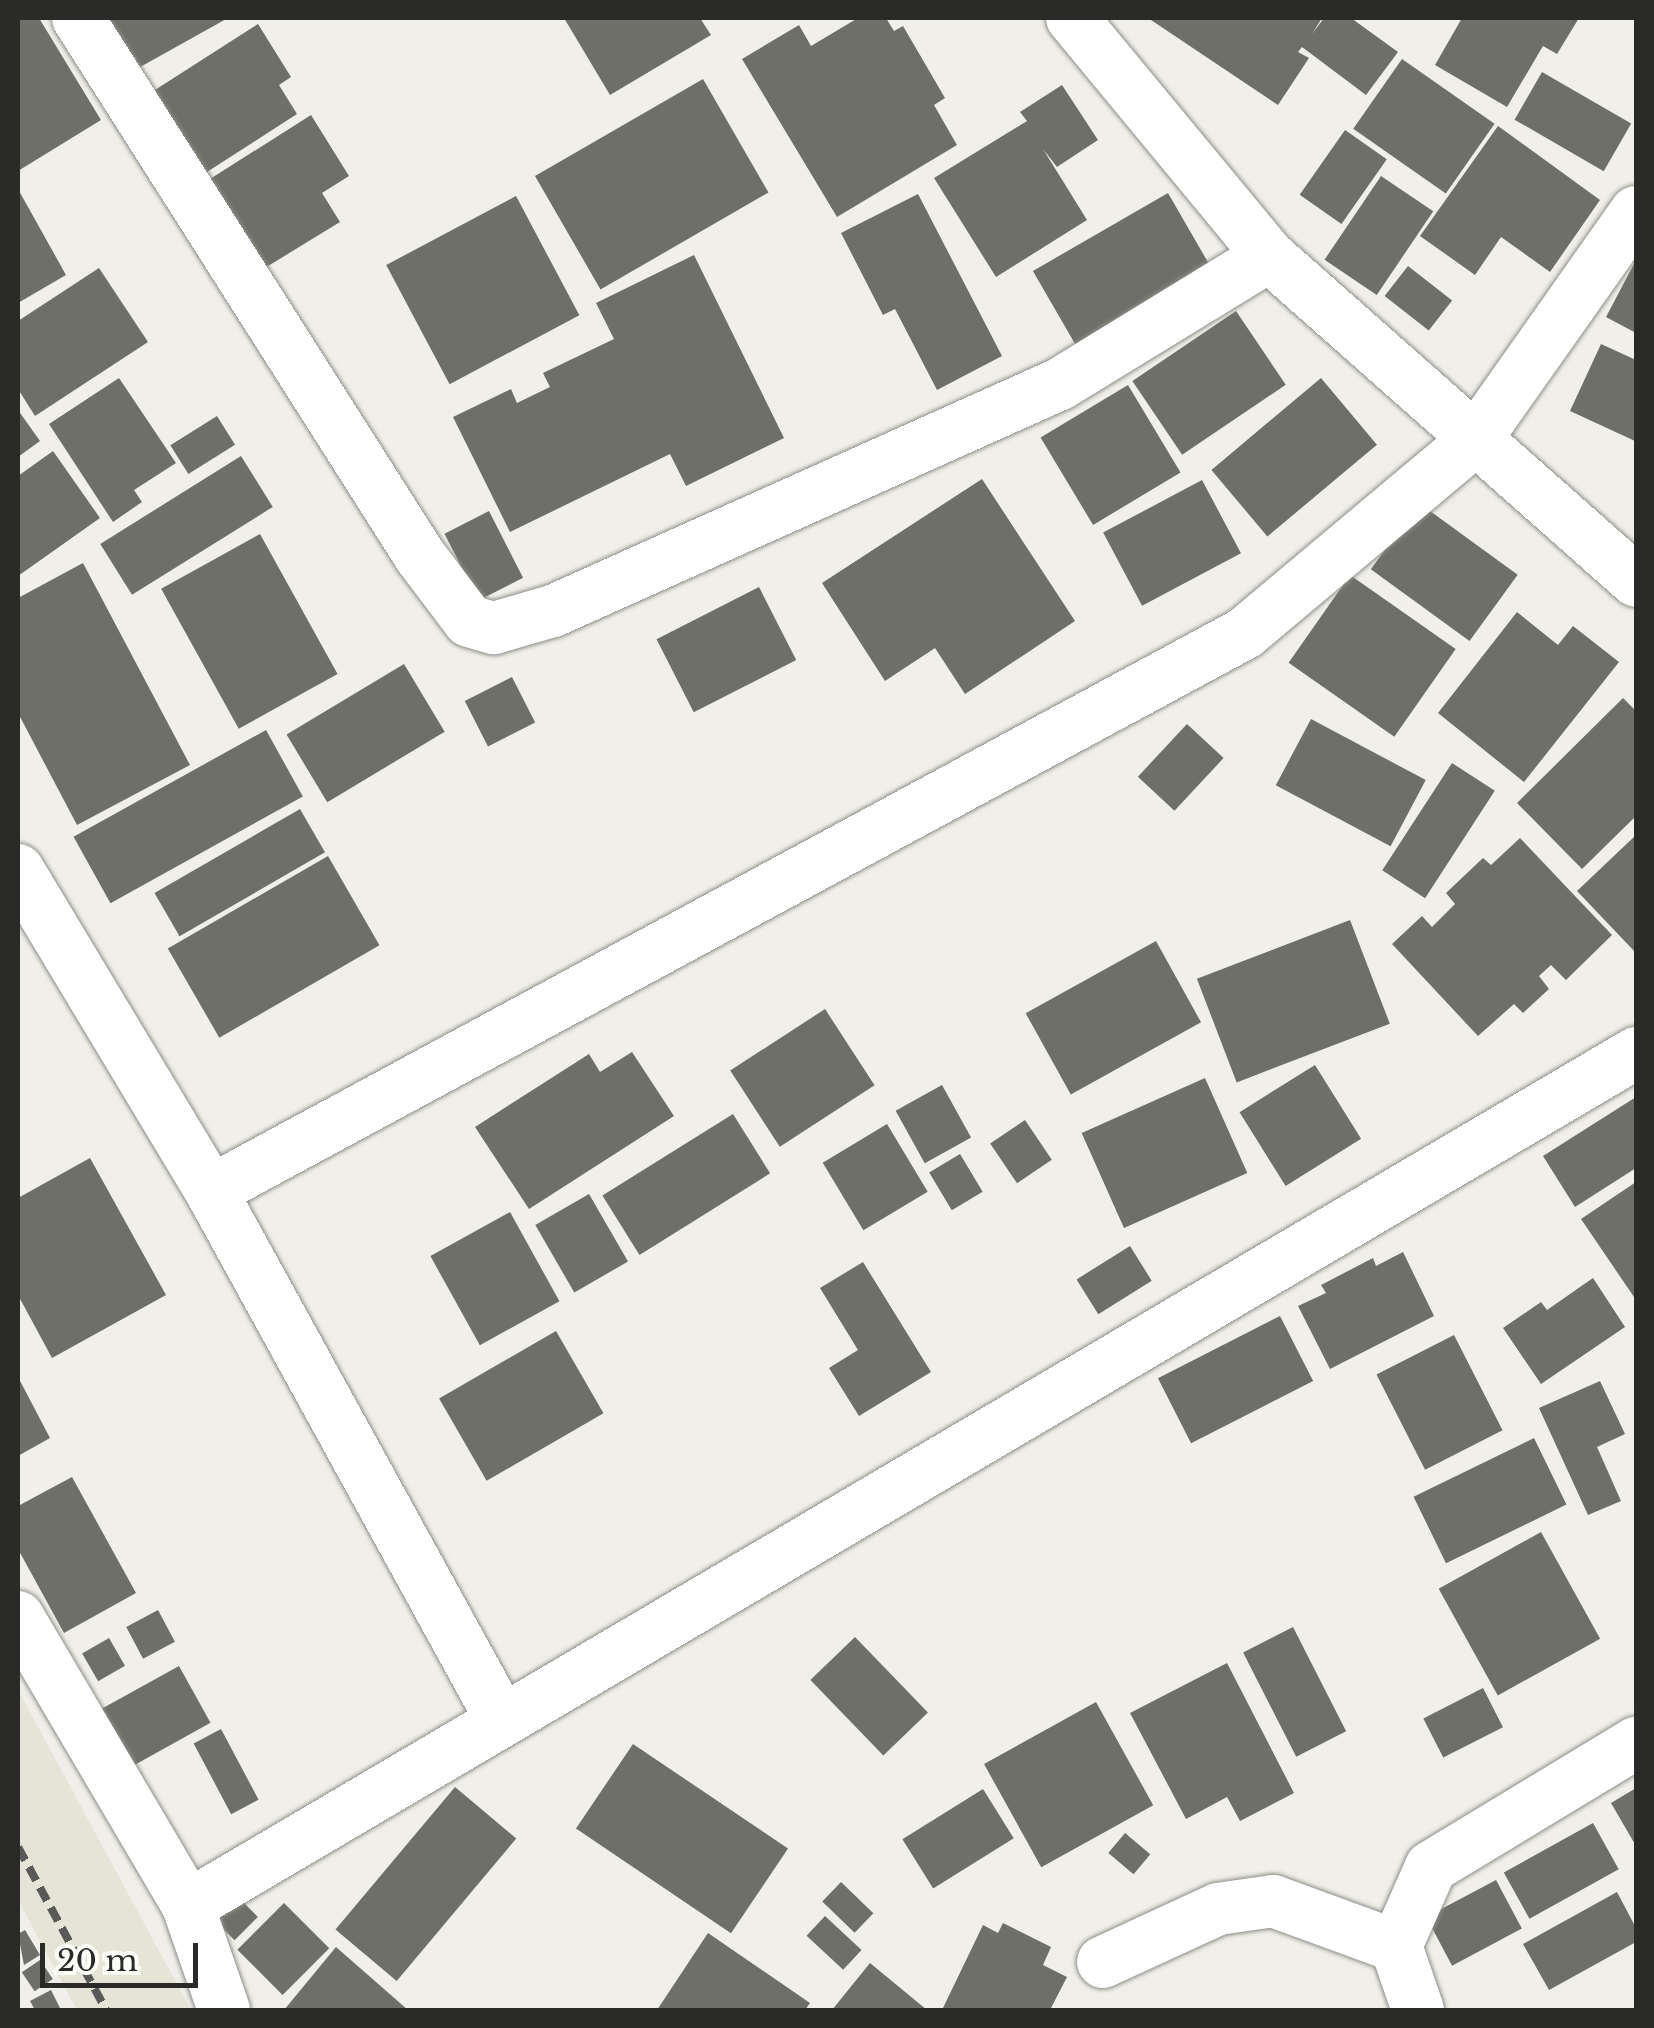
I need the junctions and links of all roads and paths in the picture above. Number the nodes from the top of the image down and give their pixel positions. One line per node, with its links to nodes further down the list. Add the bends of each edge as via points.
1 (78, 18): 4 (street, via 420,556 468,621 494,628 553,611 1060,384)
2 (1072, 18): 4 (street)
3 (1636, 212): 5 (street)
4 (1269, 256): 5 (street)
5 (1475, 440): 6 (street); 9 (street, via 1245,634)
6 (1636, 581)
7 (18, 870): 9 (street)
8 (1636, 1054): 11 (street)
9 (211, 1191): 11 (street)
10 (18, 1617): 13 (street)
11 (500, 1717): 13 (street)
12 (1636, 1742): 14 (street, via 1432,1867)
13 (188, 1906): 16 (street)
14 (1396, 1946): 15 (street, via 1273,1901 1218,1908); 17 (street)
15 (1103, 1962)
16 (224, 2010)
17 (1418, 2010)

